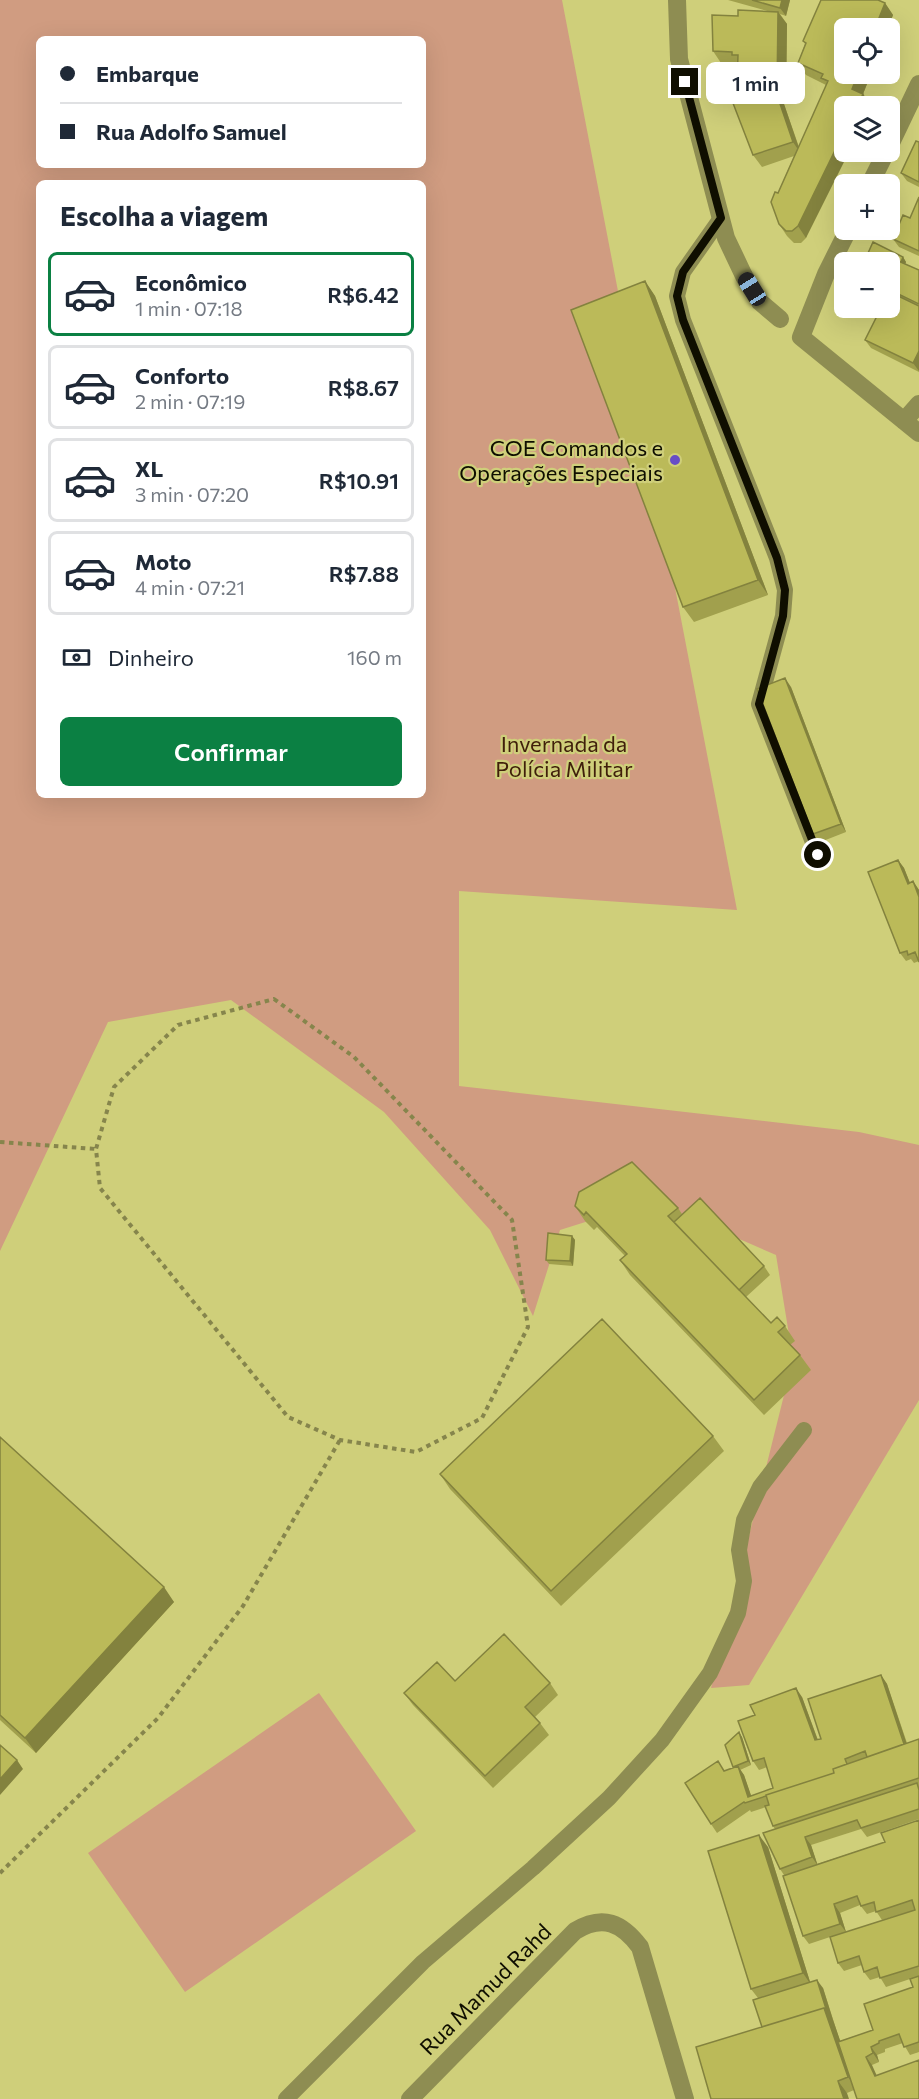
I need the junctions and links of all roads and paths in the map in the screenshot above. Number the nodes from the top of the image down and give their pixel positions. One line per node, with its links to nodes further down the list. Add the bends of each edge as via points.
1 (677, 0): 4 (street, via 679,59)
2 (919, 84): 3 (street)
3 (900, 124)
4 (721, 218): 6 (street, via 744,276 760,302); 10 (lane, via 683,272 677,296 777,558 785,590 783,616 759,704)
5 (843, 240): 8 (street, via 801,337)
6 (780, 319)
7 (919, 404): 8 (street)
8 (904, 421): 9 (street)
9 (919, 433)
10 (818, 855)
11 (0, 1142): 12 (path)
12 (96, 1149): 14 (path, via 100,1188 288,1417); 14 (path, via 114,1087 178,1025 274,999 354,1057 512,1220 528,1327 482,1418 416,1452)
13 (804, 1430): 16 (lane, via 760,1487 744,1520 739,1550 744,1581 738,1613 710,1673 662,1740 601,1806 423,1962)
14 (340, 1440): 15 (path, via 243,1606 159,1718)
15 (0, 1872)
16 (286, 2099)
17 (410, 2099): 18 (street, Rua Mamud Rahd, via 575,1931 599,1922 629,1932 640,1947)
18 (685, 2099)

